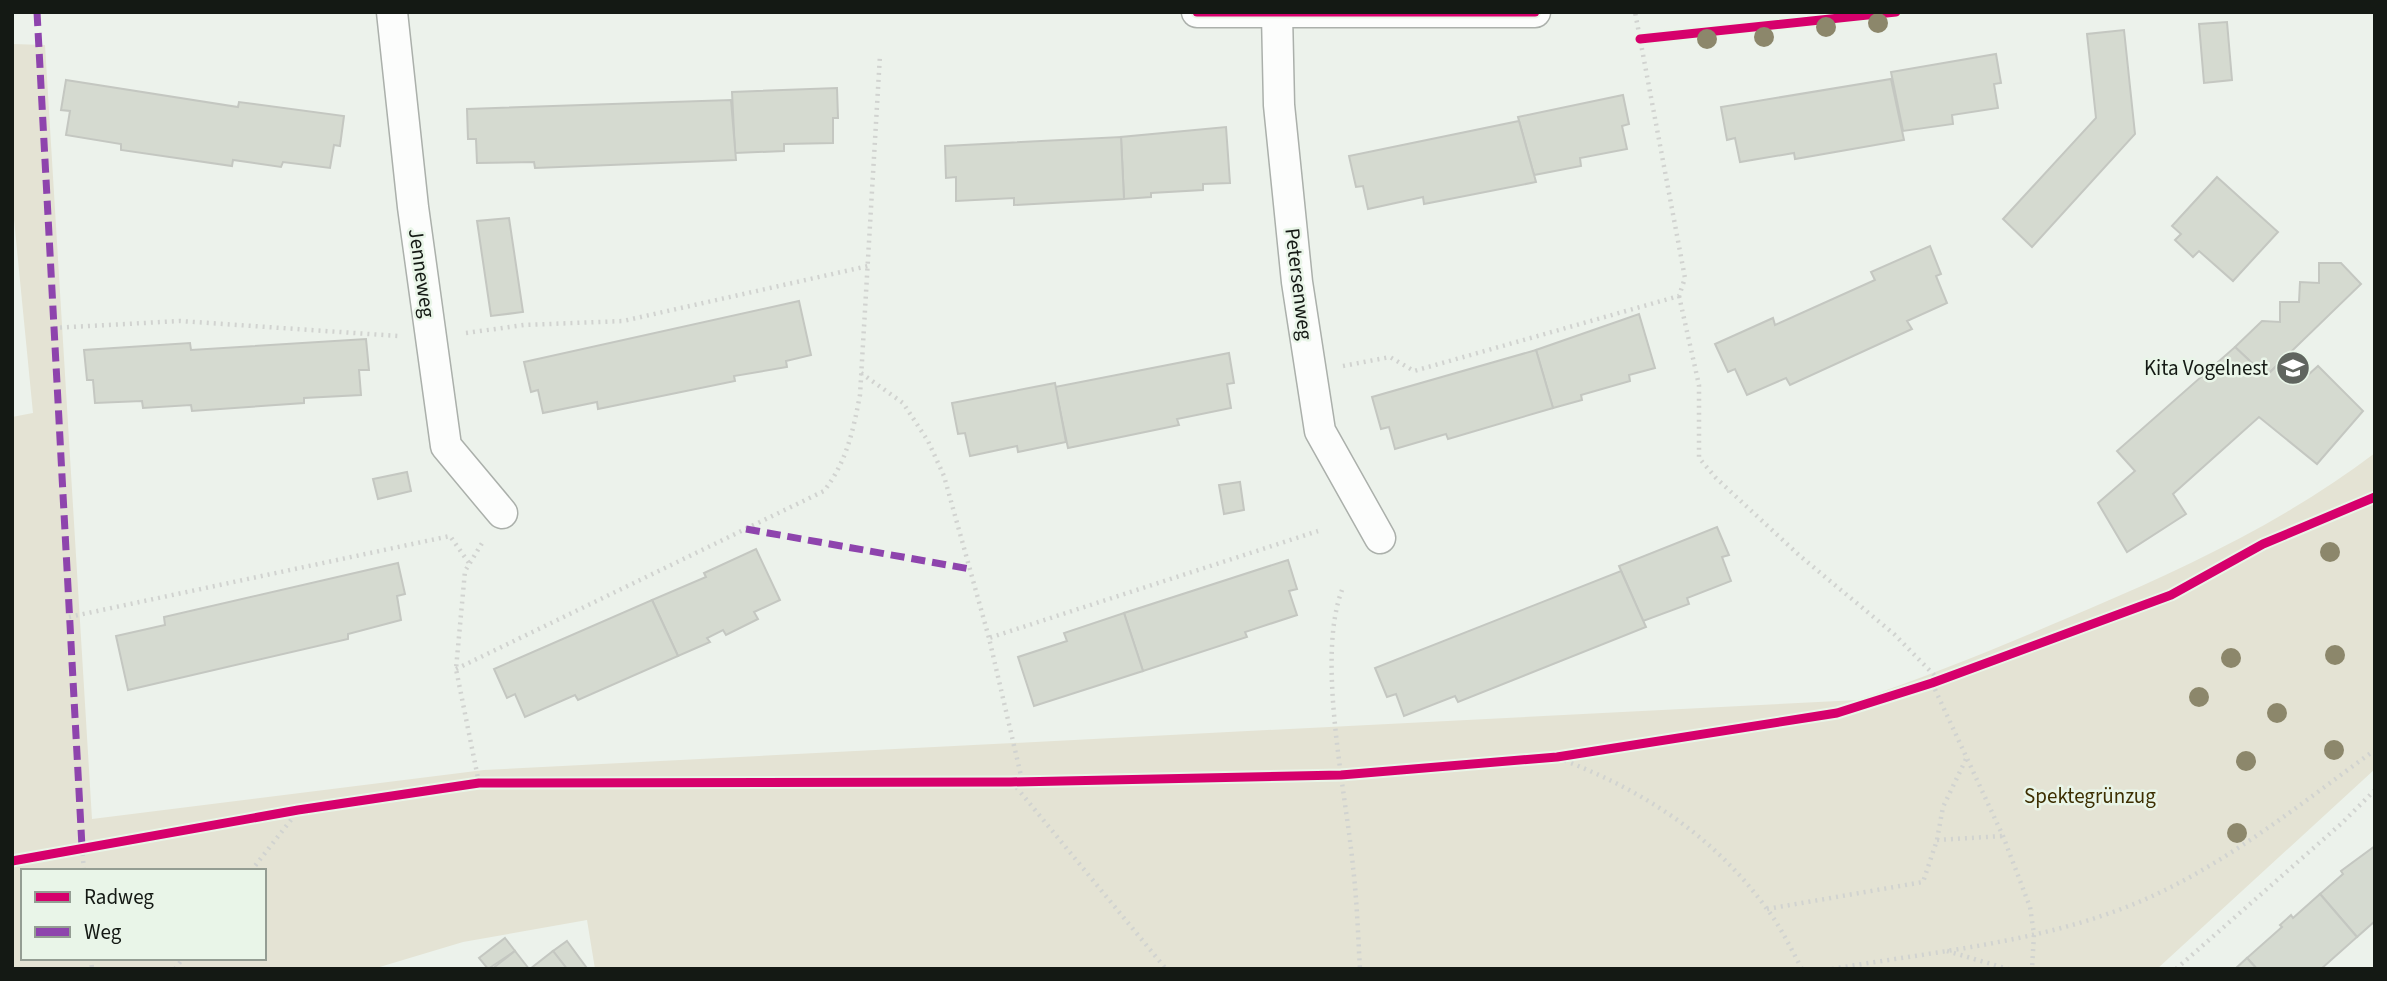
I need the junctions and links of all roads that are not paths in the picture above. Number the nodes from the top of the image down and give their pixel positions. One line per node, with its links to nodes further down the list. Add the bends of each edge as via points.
1 (392, 12): 5 (street, Jenneweg, via 446,446)
2 (1197, 12): 4 (street)
3 (1535, 12): 4 (street)
4 (1277, 15): 6 (street, Petersenweg, via 1279,104 1295,271 1320,431)
5 (502, 513)
6 (1380, 538)

